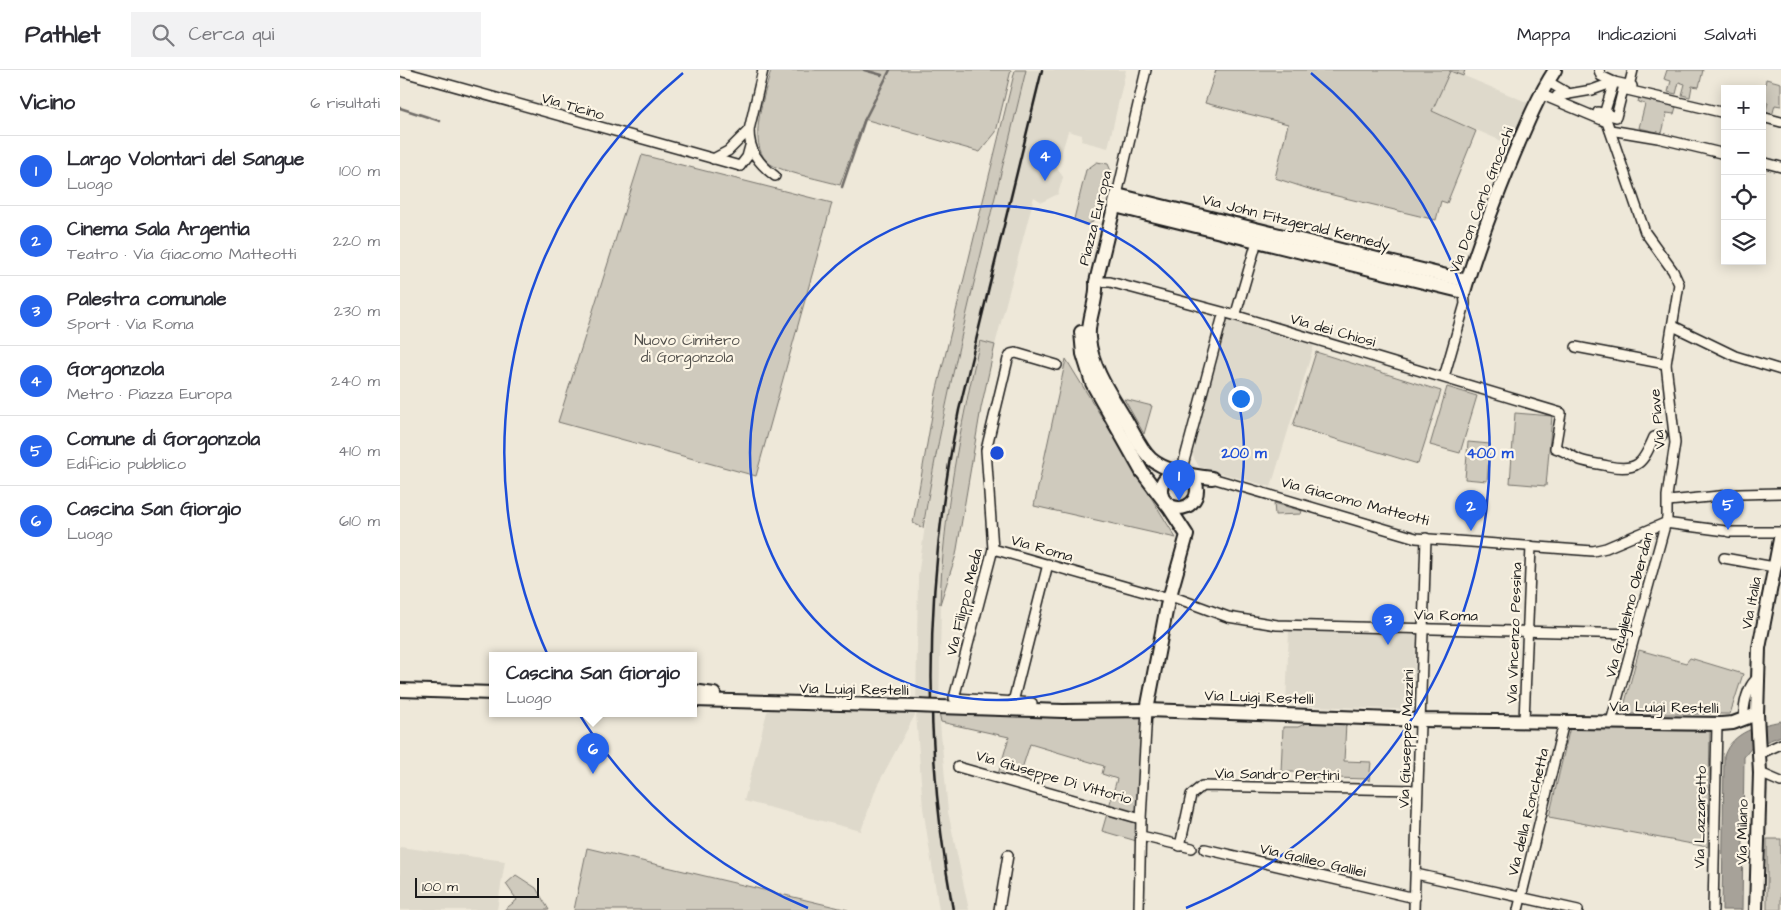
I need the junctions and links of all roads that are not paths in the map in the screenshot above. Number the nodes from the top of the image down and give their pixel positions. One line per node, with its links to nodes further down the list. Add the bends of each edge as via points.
1 (763, 70): 22 (street)
2 (1146, 70): 31 (street, Piazza Europa)
3 (1555, 70): 11 (street, Via Don Carlo Gnocchi)
4 (1560, 70): 9 (street)
5 (1599, 70): 8 (street, via 1601,76)
6 (1633, 70): 10 (street)
7 (400, 71): 26 (street, Via Ticino)
8 (1614, 82): 10 (street); 12 (street); 16 (street, via 1605,111)
9 (1552, 84): 12 (street); 13 (street, via 1549,89)
10 (1629, 86): 14 (street)
11 (1540, 94): 21 (street, via 1602,118); 34 (street, Via Don Carlo Gnocchi, via 1484,228)
12 (1569, 94): 13 (street)
13 (1557, 96): 16 (street)
14 (1721, 107)
15 (1721, 112): 16 (street, via 1623,89 1616,117)
16 (1609, 115)
17 (1766, 118): 18 (street)
18 (1781, 122)
19 (1766, 123): 20 (street)
20 (1781, 126)
21 (1610, 128): 25 (street); 37 (street, Via Piave, via 1645,232 1677,279)
22 (749, 130): 23 (street); 24 (street)
23 (735, 145): 26 (street); 28 (street)
24 (750, 146): 28 (street); 30 (street, via 758,161)
25 (1721, 153)
26 (713, 159): 28 (street, Via Ticino)
27 (1766, 163): 29 (street)
28 (740, 166)
29 (1781, 167)
30 (775, 176)
31 (1116, 200): 33 (street, Piazza Europa); 34 (street, Via John Fitzgerald Kennedy)
32 (1255, 248): 35 (street)
33 (1096, 282): 42 (street, Via dei Chiosi, via 1110,282 1238,316); 44 (street, via 1089,336 1098,372 1146,454 1166,466); 48 (street, via 1082,322 1085,367 1152,488)
34 (1466, 286): 42 (street, Via Don Carlo Gnocchi, via 1465,304)
35 (1238, 310)
36 (1222, 319): 44 (street)
37 (1673, 326): 39 (street, Via Piave); 41 (street, via 1735,356)
38 (1576, 347): 39 (street)
39 (1666, 364): 43 (street, Via Piave)
40 (1057, 366): 53 (street, Via Filippo Meda, via 1016,353 1008,359 986,453)
41 (1781, 370)
42 (1444, 377): 43 (street, Via dei Chiosi, via 1561,413 1555,448 1584,461 1633,468 1642,461 1654,437)
43 (1668, 435): 47 (street, Via Piave, via 1675,449)
44 (1184, 469): 45 (street); 48 (street, via 1164,480 1161,493); 48 (street, via 1196,487 1193,501 1180,508)
45 (1212, 478): 51 (street, Via Giacomo Matteotti)
46 (1781, 493): 47 (street)
47 (1668, 501): 49 (street, Via Piave)
48 (1166, 502): 57 (street, Via Giuseppe Di Vittorio, via 1187,534)
49 (1666, 524): 50 (street, via 1727,532); 52 (street, Via Giacomo Matteotti, via 1598,550); 60 (street, Via Guglielmo Oberdan)
50 (1781, 533): 56 (street, Via Italia)
51 (1426, 538): 52 (street, Via Giacomo Matteotti); 58 (street, Via Giuseppe Mazzini)
52 (1531, 546): 59 (street, Via Vincenzo Pessina)
53 (993, 549): 55 (street, Via Roma); 69 (street, Via Filippo Meda, via 954,698)
54 (1724, 558): 56 (street)
55 (1048, 564): 57 (street, Via Roma); 69 (street)
56 (1774, 567): 61 (street, Via Italia, via 1760,640)
57 (1170, 597): 58 (street, Via Roma, via 1217,614 1262,623); 71 (street, Via Giuseppe Di Vittorio)
58 (1423, 629): 59 (street, Via Roma); 74 (street, Via Giuseppe Mazzini)
59 (1528, 631): 60 (street, Via Roma); 75 (street, Via Vincenzo Pessina)
60 (1636, 634): 77 (street, Via Guglielmo Oberdan)
61 (1759, 678): 72 (street, Via Italia, via 1752,684); 73 (street, Via Italia)
62 (489, 689): 64 (street)
63 (400, 690): 64 (street)
64 (466, 692): 66 (street)
65 (697, 692): 68 (street, Via Luigi Restelli)
66 (489, 693)
67 (697, 700): 68 (street, Via Luigi Restelli)
68 (759, 702): 71 (street, Via Luigi Restelli, bridge, via 1055,711)
69 (1013, 702): 70 (street)
70 (1032, 703)
71 (1147, 710): 74 (street, Via Luigi Restelli); 85 (street, Via Giuseppe Di Vittorio)
72 (1744, 719): 73 (street, Via Luigi Restelli); 78 (street, Via Luigi Restelli)
73 (1758, 719): 80 (street, Via Italia)
74 (1420, 720): 75 (street, Via Luigi Restelli); 84 (street, Via Giuseppe Mazzini)
75 (1524, 721): 76 (street, Via Luigi Restelli)
76 (1564, 722): 77 (street, Via Luigi Restelli); 92 (street, Via della Ronchetta)
77 (1611, 722): 78 (street, Via Luigi Restelli)
78 (1717, 724): 99 (street, Via Lazzaretto)
79 (1781, 744): 80 (street)
80 (1759, 750): 82 (street, Via Milano)
81 (958, 767): 85 (street, Via Giuseppe Di Vittorio)
82 (1760, 773): 83 (street); 100 (street, Via Milano)
83 (1781, 782)
84 (1418, 790): 87 (street, Via Sandro Pertini, via 1202,786 1191,795); 91 (street, Via Giuseppe Mazzini)
85 (1141, 819): 86 (street, Via Giuseppe Di Vittorio)
86 (1140, 836): 87 (street); 95 (street, Via Giuseppe Di Vittorio)
87 (1180, 846): 88 (street)
88 (1192, 848)
89 (1205, 849): 93 (street, Via Galileo Galilei)
90 (1008, 855): 94 (street)
91 (1416, 874): 92 (street); 93 (street, Via Giuseppe Mazzini)
92 (1521, 897): 97 (street, Via della Ronchetta); 98 (street)
93 (1414, 898): 96 (street, Via Giuseppe Mazzini)
94 (999, 910)
95 (1139, 910)
96 (1414, 910)
97 (1518, 910)
98 (1578, 910)
99 (1713, 910)
100 (1756, 910)

